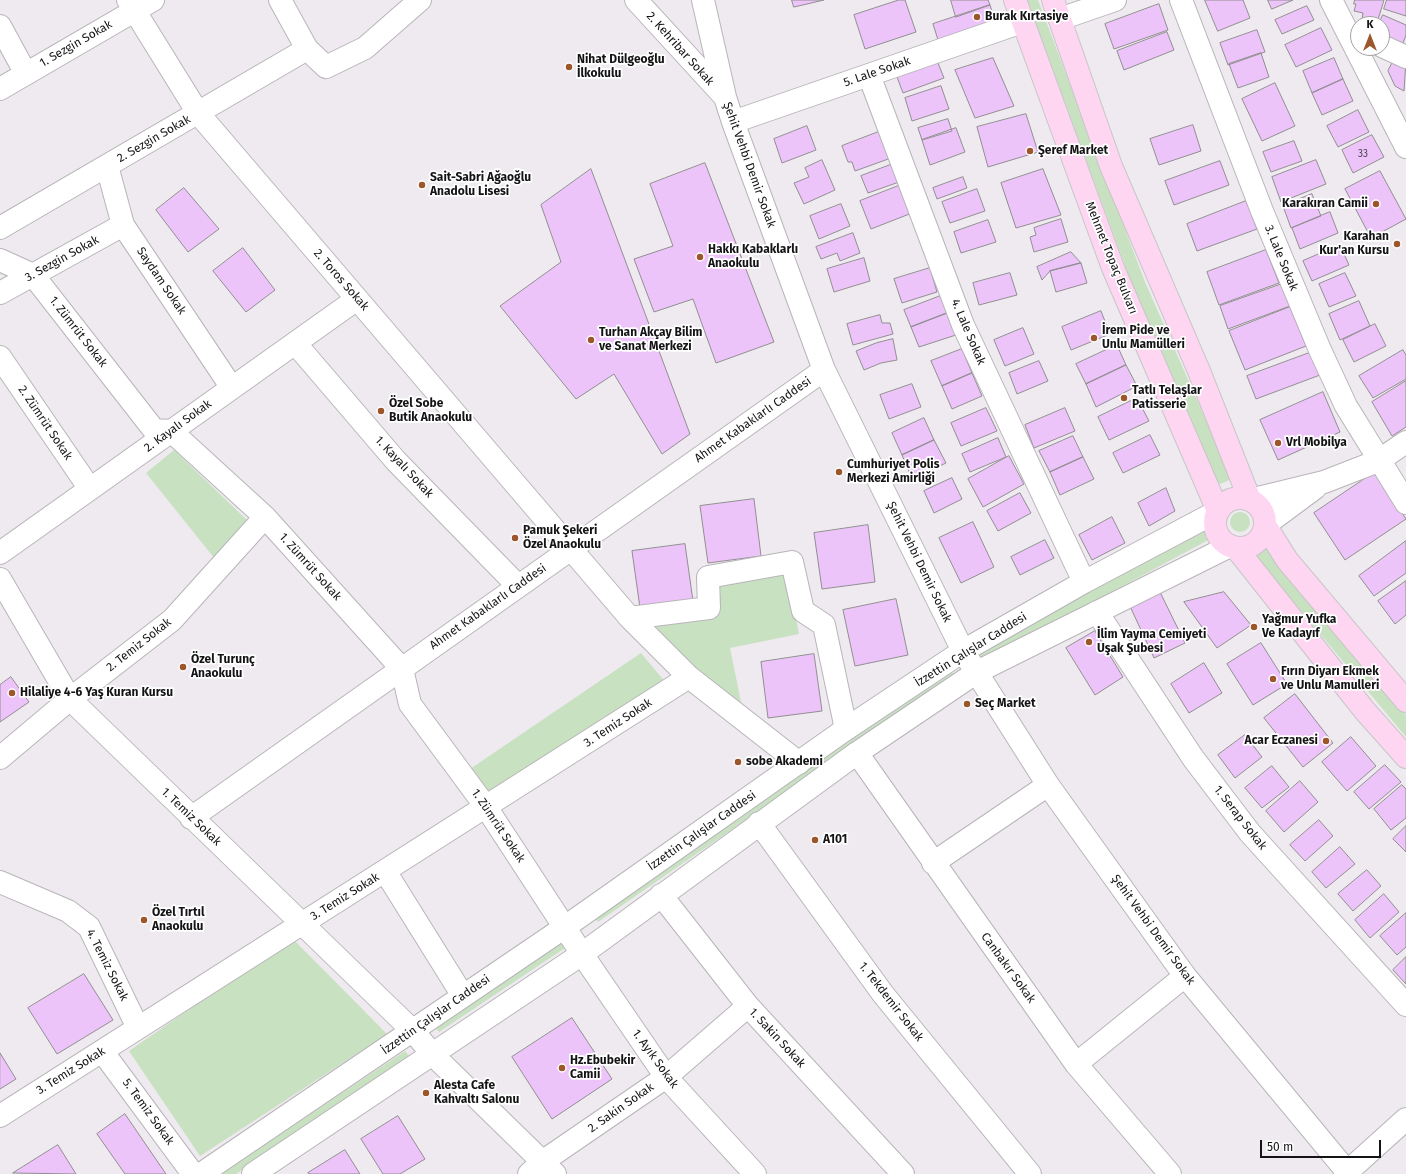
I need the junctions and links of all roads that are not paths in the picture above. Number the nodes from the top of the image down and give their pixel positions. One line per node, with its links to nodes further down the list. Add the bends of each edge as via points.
1 (153, 0): 9 (street, 1. Sezgin Sokak)
2 (280, 0): 16 (street)
3 (420, 0): 16 (street, via 365,48 326,67)
4 (636, 0): 15 (street, 2. Kehribar Sokak)
5 (1015, 0): 12 (main road, Mehmet Topaç Bulvarı)
6 (1115, 0): 10 (street)
7 (1181, 0): 40 (street, 3. Lale Sokak, via 1295,293 1346,406)
8 (1331, 0): 14 (street)
9 (131, 5): 20 (street, 1. Sezgin Sokak); 24 (street, 2. Toros Sokak)
10 (1056, 9): 43 (main road, via 1111,166 1199,371)
11 (705, 10): 15 (street, via 700,30 689,37); 23 (street, Şehit Vehbi Demir Sokak)
12 (1022, 22): 21 (street, 5. Lale Sokak); 45 (main road, Mehmet Topaç Bulvarı, via 1113,268)
13 (0, 26): 20 (street)
14 (1350, 29)
15 (666, 33): 23 (street, 2. Kehribar Sokak)
16 (307, 49): 24 (street, 2. Sezgin Sokak)
17 (1390, 50): 19 (street)
18 (1363, 56): 26 (street)
19 (1406, 58)
20 (26, 74): 22 (street, 1. Sezgin Sokak)
21 (869, 75): 25 (street, 5. Lale Sokak); 52 (street, 4. Lale Sokak, via 963,325)
22 (0, 89)
23 (725, 97): 25 (street, Şehit Vehbi Demir Sokak)
24 (198, 113): 27 (street, 2. Sezgin Sokak); 33 (street, 2. Toros Sokak)
25 (733, 122): 36 (street, Şehit Vehbi Demir Sokak)
26 (1406, 147)
27 (107, 166): 28 (street, Saydam Sokak); 29 (street, 2. Sezgin Sokak)
28 (123, 224): 31 (street, 3. Sezgin Sokak); 37 (street, Saydam Sokak)
29 (0, 228)
30 (0, 260): 31 (street, 1. Zümrüt Sokak)
31 (33, 275): 32 (street, 3. Sezgin Sokak); 38 (street, 1. Zümrüt Sokak, via 154,430)
32 (0, 293)
33 (357, 299): 34 (street, 2. Kayalı Sokak); 49 (street, 2. Toros Sokak)
34 (295, 343): 37 (street, 2. Kayalı Sokak); 53 (street, 1. Kayalı Sokak, via 396,461)
35 (0, 357): 42 (street, 2. Zümrüt Sokak)
36 (824, 370): 49 (street, Ahmet Kabaklarlı Caddesi); 56 (street, Şehit Vehbi Demir Sokak)
37 (232, 388): 38 (street, 2. Kayalı Sokak)
38 (171, 431): 42 (street, 2. Kayalı Sokak); 46 (street, 1. Zümrüt Sokak)
39 (1406, 442): 40 (street)
40 (1378, 461): 41 (street); 44 (street, 3. Lale Sokak)
41 (1324, 482): 43 (street); 47 (street)
42 (90, 489): 50 (street, 2. Kayalı Sokak)
43 (1250, 500): 45 (main road, via 1232,499); 47 (main road, via 1262,511)
44 (1406, 503)
45 (1218, 511): 48 (main road, via 1215,519 1218,535); 52 (street, İzzettin Çalışlar Caddesi)
46 (265, 517): 57 (street, 1. Zümrüt Sokak); 60 (street, 2. Temiz Sokak, via 172,620)
47 (1265, 526): 48 (main road, via 1261,536 1253,544); 61 (main road, via 1287,560)
48 (1233, 547): 54 (street, İzzettin Çalışlar Caddesi); 64 (main road, via 1365,711)
49 (572, 548): 53 (street, Ahmet Kabaklarlı Caddesi); 55 (street, 2. Toros Sokak)
50 (0, 553)
51 (0, 579): 60 (street, 1. Temiz Sokak)
52 (1084, 582): 56 (street, İzzettin Çalışlar Caddesi)
53 (518, 586): 57 (street, Ahmet Kabaklarlı Caddesi)
54 (1097, 612): 58 (street, İzzettin Çalışlar Caddesi); 80 (street, 1. Serap Sokak, via 1193,758 1250,833)
55 (630, 618): 59 (street, 2. Toros Sokak); 62 (street, via 709,608 708,577 792,562 803,611 824,625)
56 (963, 651): 58 (street, Şehit Vehbi Demir Sokak); 62 (street, İzzettin Çalışlar Caddesi)
57 (402, 669): 68 (street, 1. Zümrüt Sokak, via 410,704); 69 (street, Ahmet Kabaklarlı Caddesi)
58 (977, 672): 63 (street, İzzettin Çalışlar Caddesi); 67 (street, Şehit Vehbi Demir Sokak)
59 (689, 677): 66 (street, 2. Toros Sokak); 68 (street, 3. Temiz Sokak)
60 (70, 699): 65 (street, 2. Temiz Sokak); 69 (street, 1. Temiz Sokak)
61 (1406, 701)
62 (846, 729): 66 (street, İzzettin Çalışlar Caddesi)
63 (857, 753): 70 (street, İzzettin Çalışlar Caddesi); 71 (street, Canbakır Sokak)
64 (1406, 757)
65 (0, 758)
66 (799, 763): 76 (street, İzzettin Çalışlar Caddesi)
67 (1048, 785): 71 (street); 78 (street, Şehit Vehbi Demir Sokak)
68 (486, 807): 72 (street, 3. Temiz Sokak); 76 (street, 1. Zümrüt Sokak)
69 (191, 818): 75 (street, 1. Temiz Sokak)
70 (759, 824): 74 (street, İzzettin Çalışlar Caddesi); 97 (street, 1. Tekdemir Sokak, via 883,994)
71 (933, 863): 86 (street, Canbakır Sokak)
72 (385, 871): 75 (street, 3. Temiz Sokak); 79 (street)
73 (0, 882): 82 (street, 4. Temiz Sokak, via 68,911 89,927)
74 (661, 895): 77 (street, İzzettin Çalışlar Caddesi); 81 (street, 1. Sakin Sokak)
75 (301, 924): 82 (street, 3. Temiz Sokak); 83 (street, 1. Temiz Sokak)
76 (565, 927): 77 (street, 1. Zümrüt Sokak); 79 (street, İzzettin Çalışlar Caddesi)
77 (582, 954): 85 (street, İzzettin Çalışlar Caddesi); 87 (street, 1. Ayık Sokak)
78 (1185, 976): 86 (street); 91 (street, Şehit Vehbi Demir Sokak)
79 (463, 996): 83 (street, İzzettin Çalışlar Caddesi)
80 (1406, 1005)
81 (748, 1006): 87 (street, 2. Sakin Sokak); 96 (street, 1. Sakin Sokak)
82 (138, 1028): 84 (street, 3. Temiz Sokak)
83 (412, 1032): 85 (street, 1. Temiz Sokak); 93 (street, İzzettin Çalışlar Caddesi)
84 (102, 1051): 88 (street, 3. Temiz Sokak); 92 (street, 5. Temiz Sokak)
85 (433, 1055): 90 (street, 1. Temiz Sokak); 94 (street, İzzettin Çalışlar Caddesi)
86 (1076, 1064): 98 (street, Canbakır Sokak)
87 (666, 1077): 90 (street, 2. Sakin Sokak); 95 (street, 1. Ayık Sokak)
88 (0, 1116)
89 (1406, 1119): 91 (street)
90 (542, 1170)
91 (1347, 1173)
92 (193, 1174)
93 (201, 1174)
94 (253, 1174)
95 (755, 1174)
96 (903, 1174)
97 (1030, 1174)
98 (1170, 1174)

